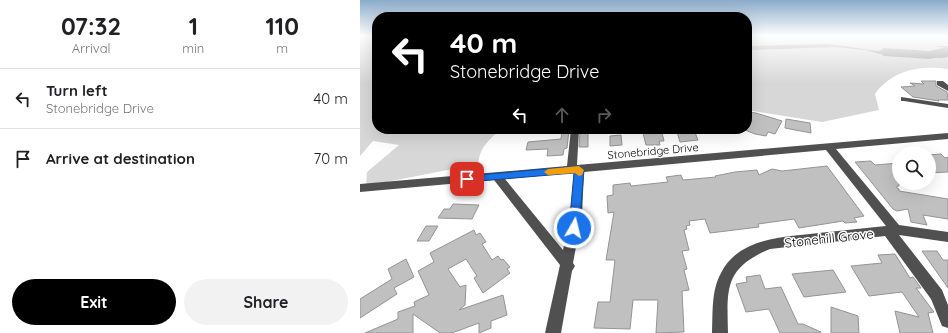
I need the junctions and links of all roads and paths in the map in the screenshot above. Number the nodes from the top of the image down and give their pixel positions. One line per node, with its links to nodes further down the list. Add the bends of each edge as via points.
1 (948, 82): 2 (street, via 940,83)
2 (948, 89)
3 (904, 99): 4 (street)
4 (948, 106)
5 (575, 134): 8 (street)
6 (948, 136): 7 (street, Stonebridge Drive)
7 (829, 147): 8 (street, Stonebridge Drive); 11 (street, Stonehill Grove)
8 (575, 170): 9 (street, Stonebridge Drive); 13 (street, via 576,215)
9 (497, 176): 10 (street, Stonebridge Drive); 13 (street)
10 (360, 188)
11 (892, 231): 12 (street); 14 (street, via 937,295); 16 (street, Stonehill Grove, via 769,244 739,257 730,267 722,283)
12 (948, 237)
13 (568, 266): 15 (street)
14 (947, 321)
15 (553, 333)
16 (720, 333)

